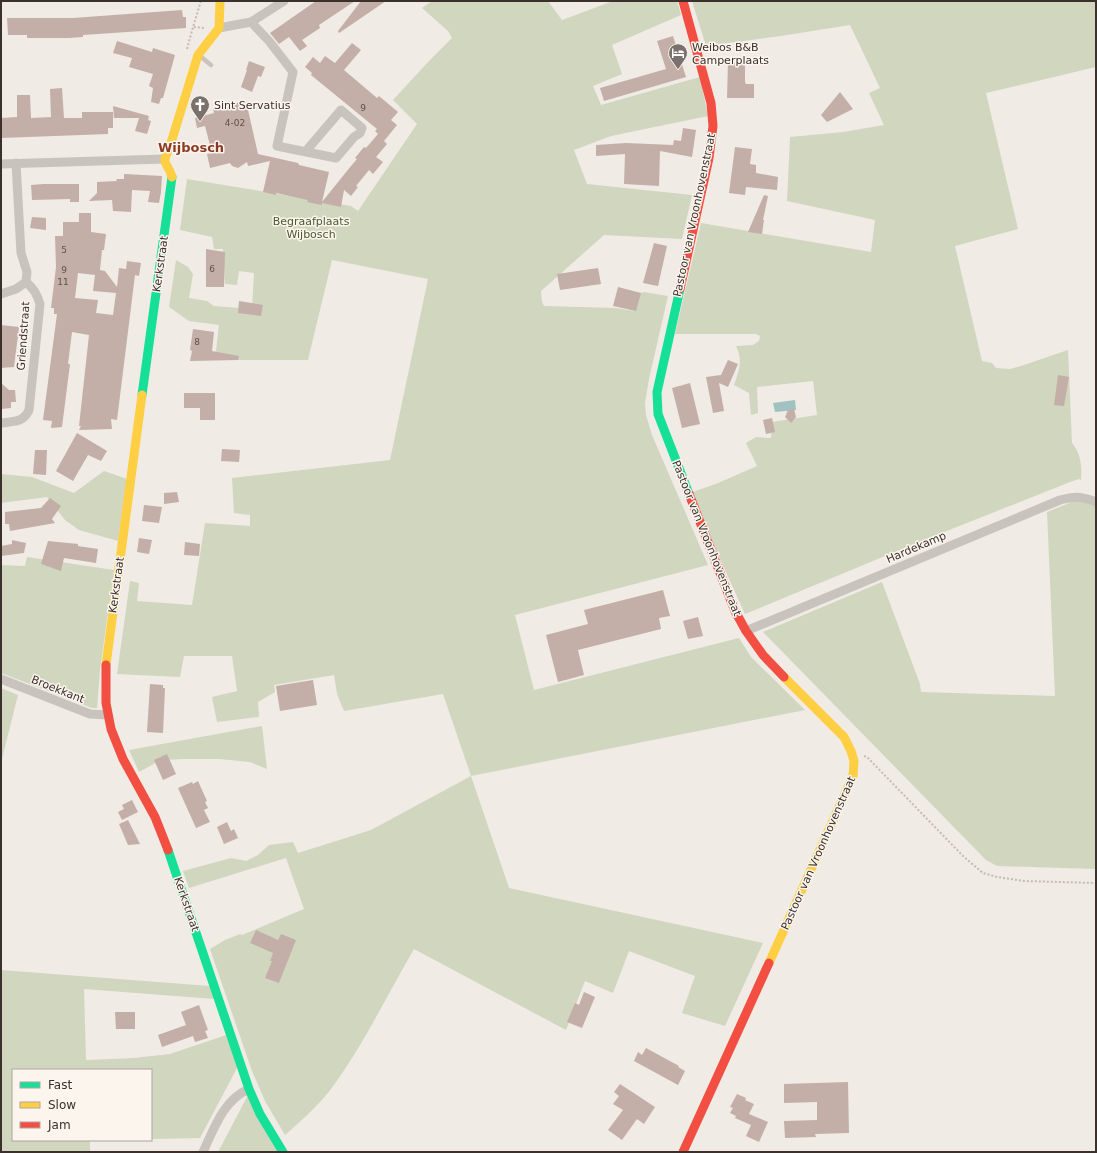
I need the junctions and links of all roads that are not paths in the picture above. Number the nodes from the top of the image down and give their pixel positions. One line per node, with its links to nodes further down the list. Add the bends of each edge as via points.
1 (220, 1): 5 (street)
2 (284, 1): 4 (street)
3 (683, 1): 16 (street, Pastoor van Vroonhovenstraat, via 712,103 713,126 709,158 657,392 658,414 735,611)
4 (251, 22): 5 (street); 8 (street, via 293,72 276,146)
5 (219, 28): 6 (street)
6 (198, 55): 7 (lane); 9 (street)
7 (211, 65)
8 (306, 151): 8 (street, via 336,158 362,128 341,110)
9 (164, 159): 11 (street); 18 (street, Kerkstraat, via 172,179 109,634 106,666)
10 (1, 164): 11 (street)
11 (16, 164): 12 (street, via 21,253 27,272)
12 (26, 282): 13 (street); 14 (street, Griendstraat, via 34,289 40,304 30,410 26,417 18,421)
13 (1, 294)
14 (1, 422)
15 (1096, 502): 16 (street, Hardekamp, via 1076,496 1060,500)
16 (746, 632): 22 (street, Pastoor van Vroonhovenstraat, via 763,655 844,737 855,765 853,776)
17 (1, 679): 18 (street, Broekkant, via 90,714)
18 (108, 715): 19 (street, Kerkstraat, via 119,749 161,831)
19 (249, 1089): 20 (street, via 228,1104); 21 (street, Kerkstraat, via 260,1114)
20 (203, 1152)
21 (283, 1152)
22 (682, 1152)

